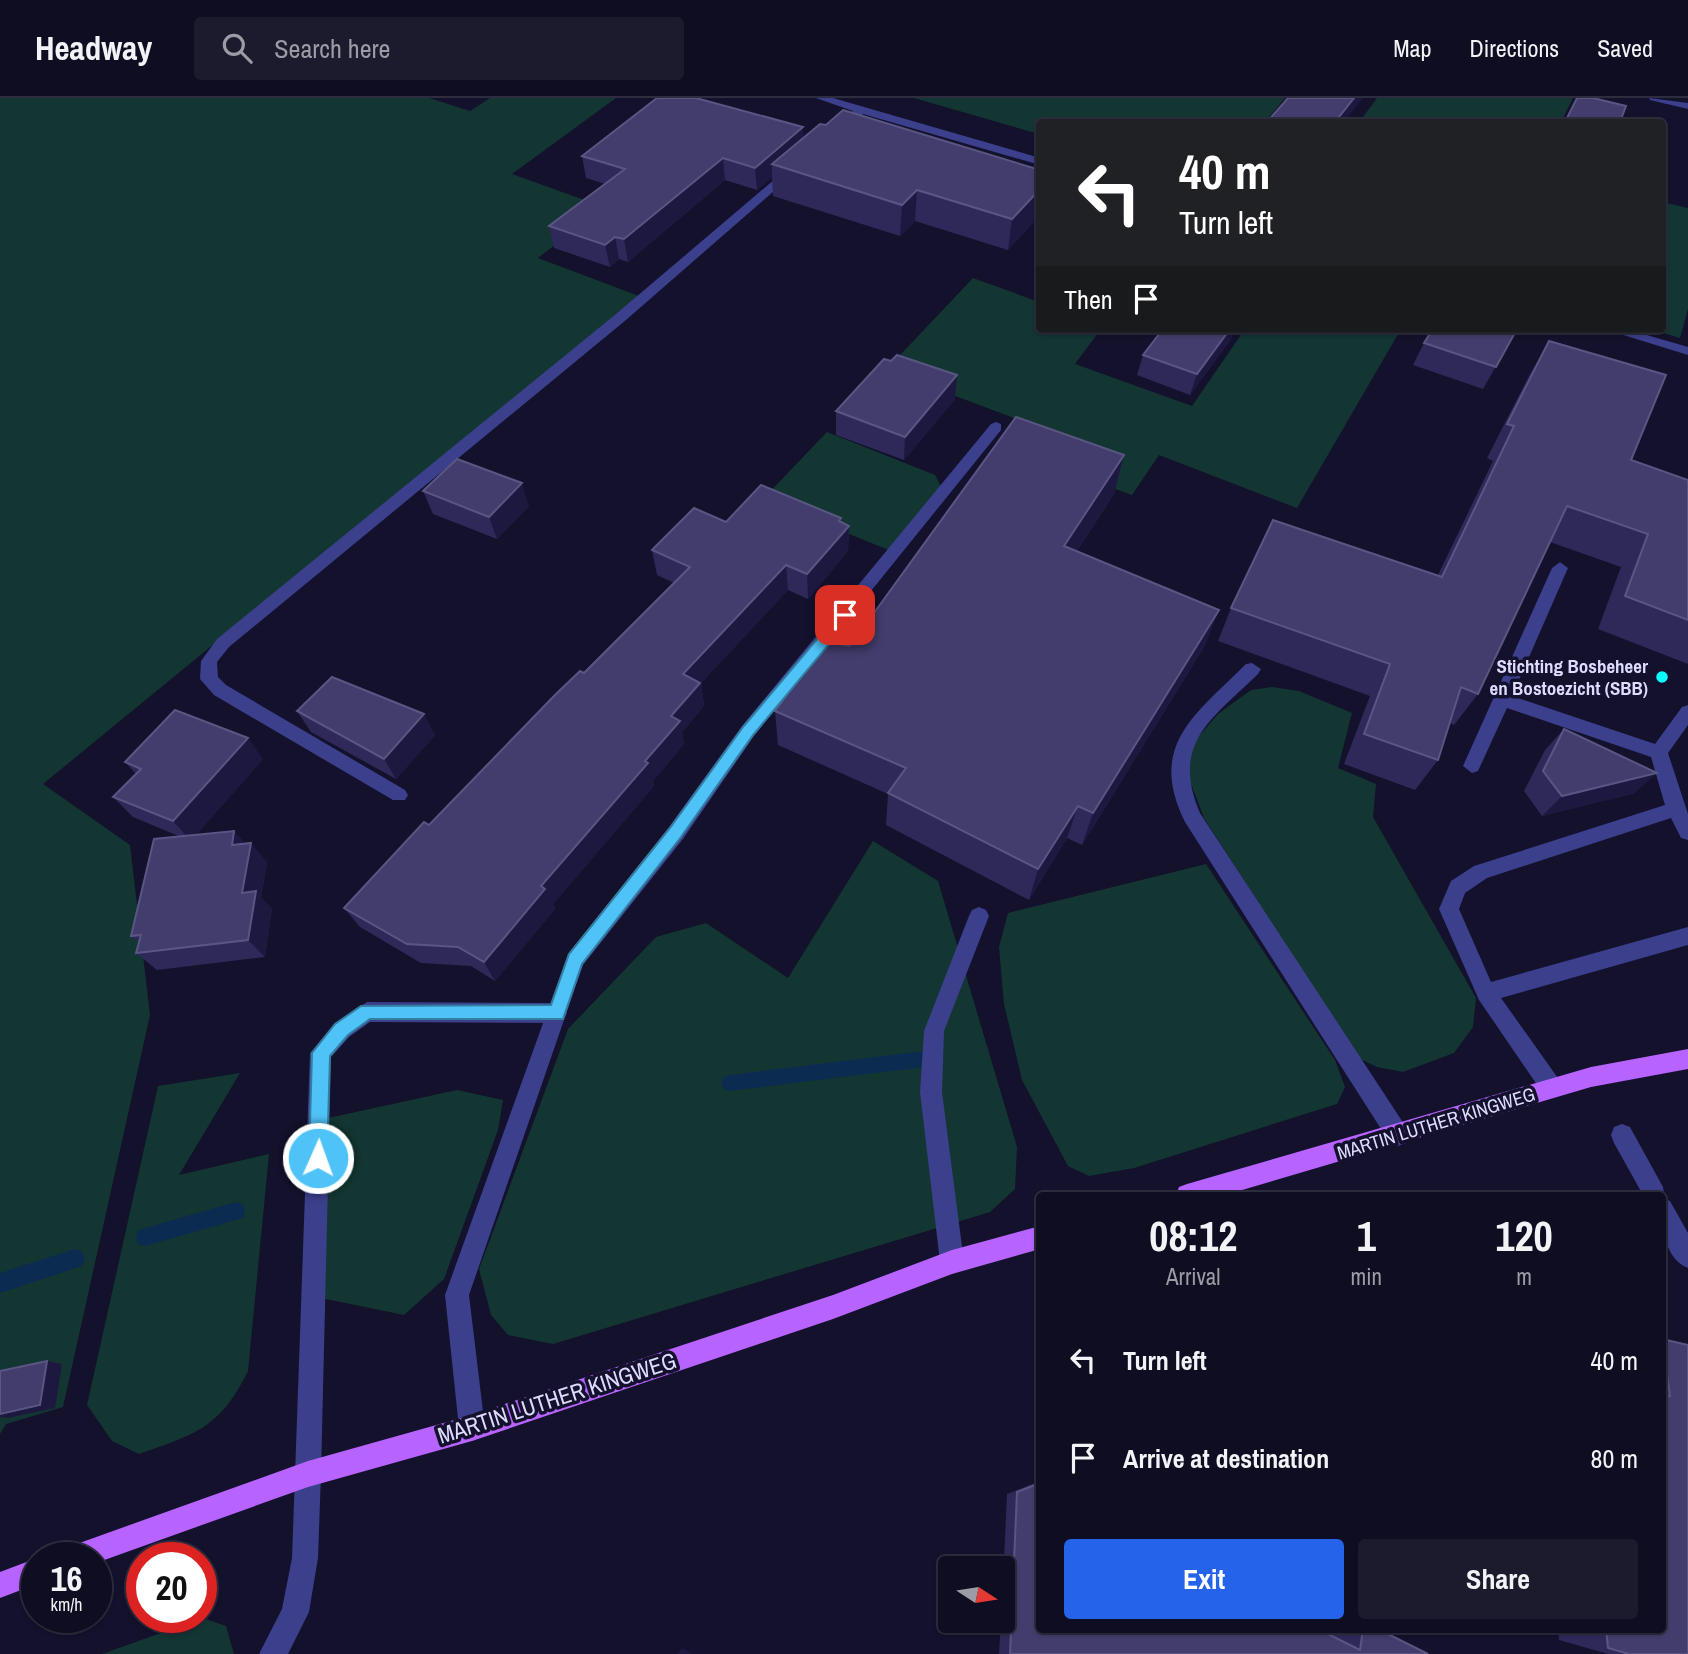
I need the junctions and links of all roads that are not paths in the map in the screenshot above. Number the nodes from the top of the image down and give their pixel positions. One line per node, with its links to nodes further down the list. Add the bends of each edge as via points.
1 (821, 98): 4 (street)
2 (1654, 98): 3 (street)
3 (1688, 106)
4 (861, 110): 5 (street); 6 (street)
5 (820, 146)
6 (1036, 161)
7 (799, 164): 17 (street, via 621,317 223,643 209,661 209,679 220,690)
8 (1625, 333): 9 (street)
9 (1688, 351)
10 (996, 427): 23 (street, via 748,731 676,833 575,960)
11 (1560, 568): 13 (street)
12 (1252, 670): 26 (street, via 1204,719 1186,745 1179,765 1181,790 1192,817)
13 (1502, 699): 15 (street); 16 (street)
14 (1688, 712): 15 (street)
15 (1659, 752): 18 (street)
16 (1472, 766)
17 (399, 795)
18 (1676, 809): 19 (street); 22 (street, via 1481,872 1458,887 1449,909)
19 (1688, 832)
20 (979, 916): 33 (street, via 934,1031 931,1092)
21 (1688, 936): 22 (street)
22 (1486, 993): 25 (street)
23 (557, 1013): 34 (street, via 457,1295); 35 (street, via 367,1012 321,1053)
24 (1688, 1059): 25 (main road, MARTIN LUTHER KINGWEG)
25 (1552, 1088): 26 (main road, MARTIN LUTHER KINGWEG)
26 (1398, 1135): 28 (main road, MARTIN LUTHER KINGWEG)
27 (1622, 1135): 29 (street)
28 (1198, 1192)
29 (1653, 1192)
30 (1666, 1216): 32 (street)
31 (1036, 1238): 33 (main road, MARTIN LUTHER KINGWEG)
32 (1688, 1256)
33 (952, 1262): 34 (main road, MARTIN LUTHER KINGWEG, via 833,1307)
34 (472, 1428): 35 (main road, MARTIN LUTHER KINGWEG)
35 (308, 1474): 36 (main road, MARTIN LUTHER KINGWEG); 39 (street, via 305,1558 295,1612)
36 (112, 1544)
37 (21, 1577): 38 (main road)
38 (0, 1585)
39 (273, 1654)

